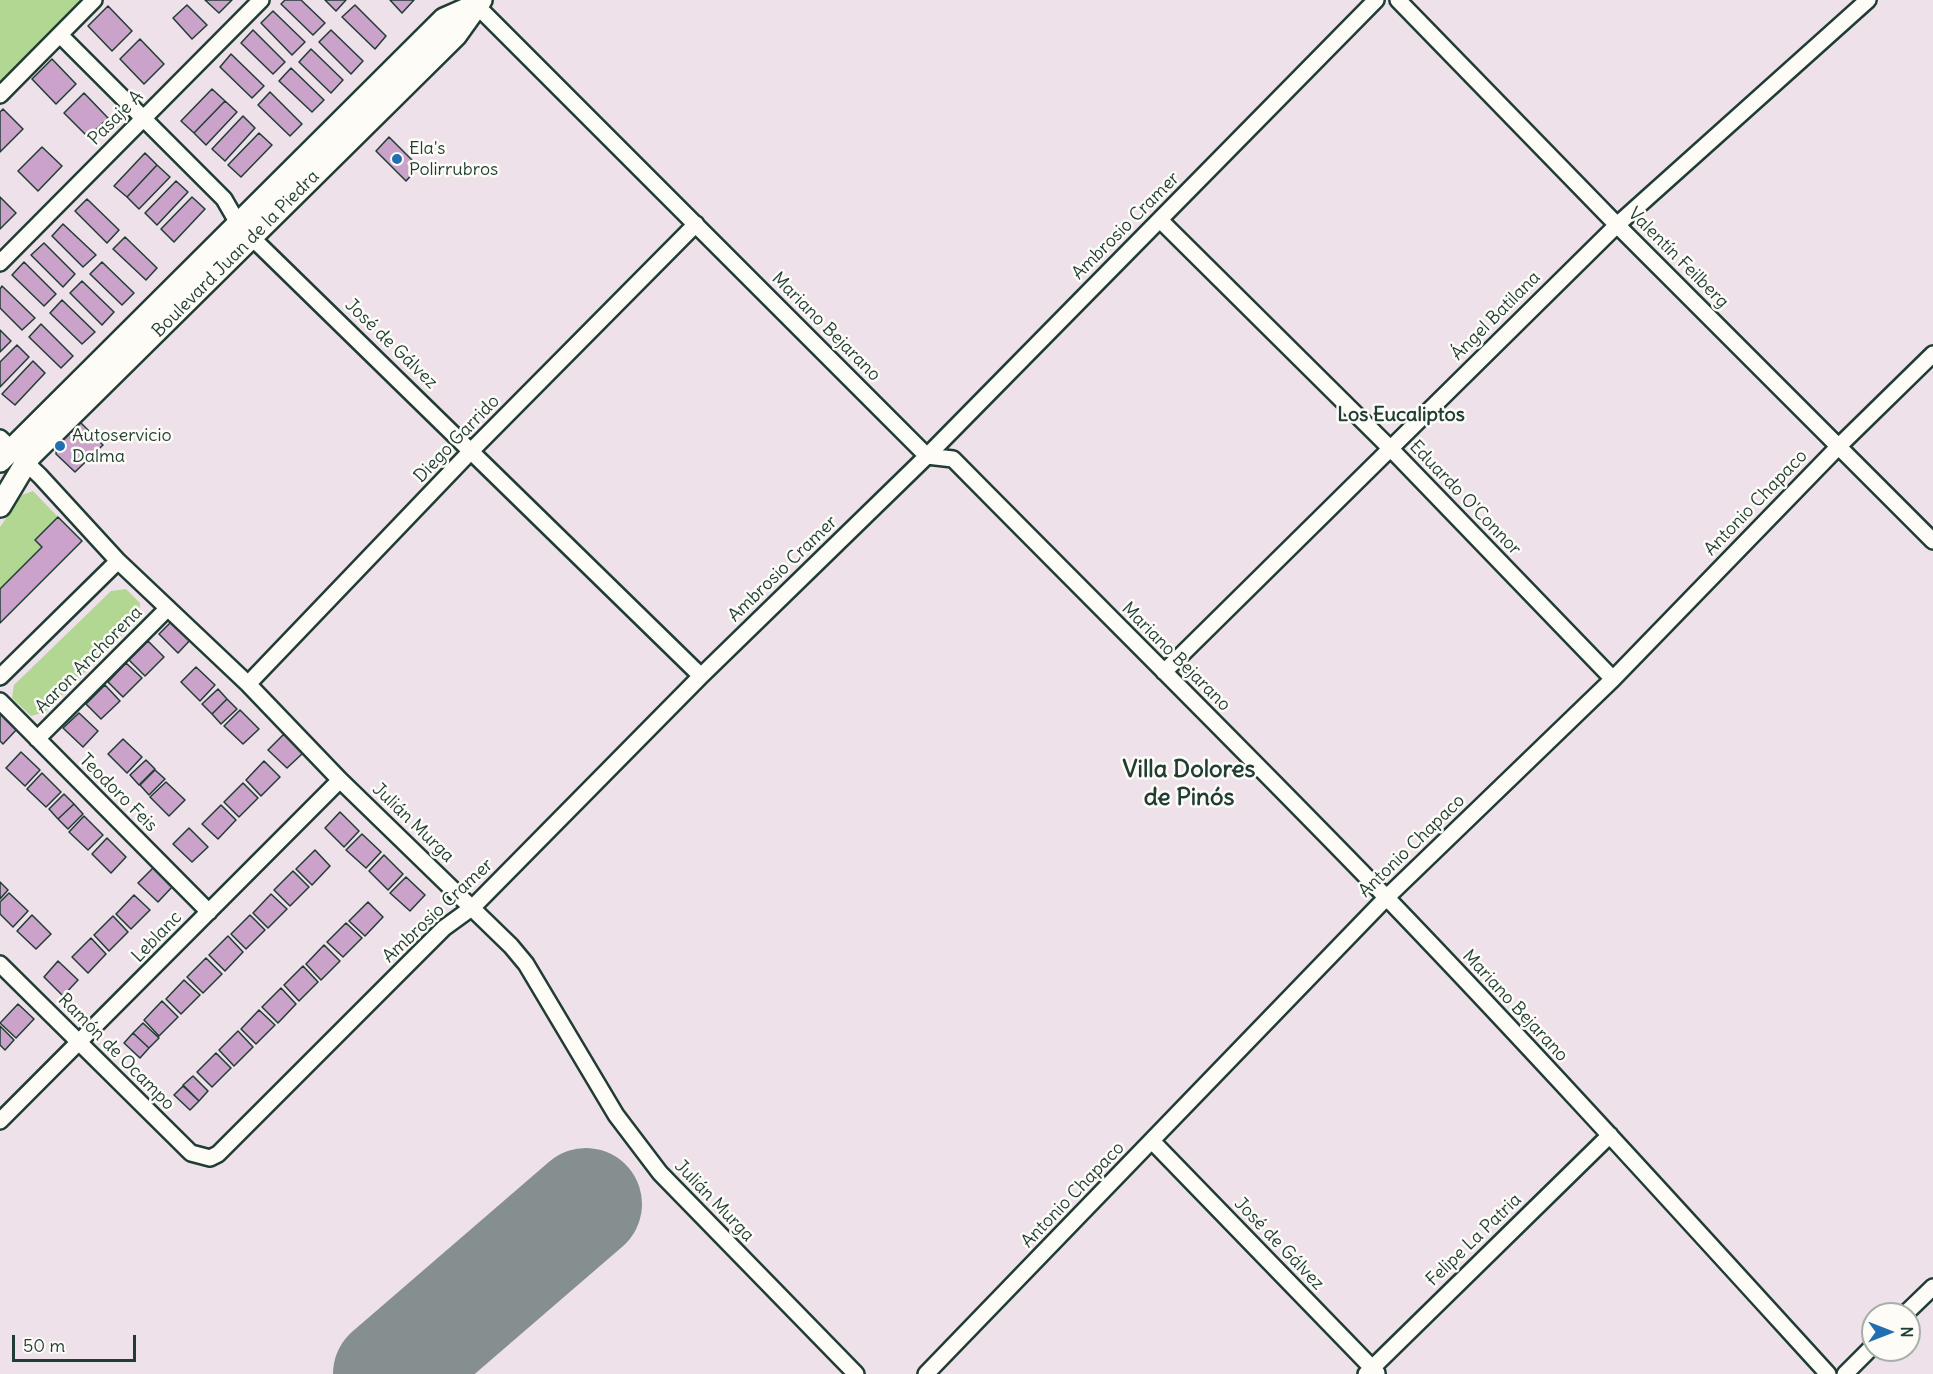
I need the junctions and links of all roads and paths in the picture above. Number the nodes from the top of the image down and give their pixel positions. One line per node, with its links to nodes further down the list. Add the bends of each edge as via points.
1 (94, 0): 7 (street)
2 (261, 0): 9 (street, Pasaje A)
3 (1376, 0): 10 (street, Ambrosio Cramer)
4 (1398, 0): 12 (street, Valentín Feilberg)
5 (1868, 0): 12 (street, Ángel Batilana)
6 (476, 2): 11 (street, Mariano Bejarano); 13 (main road, Boulevard Juan de la Piedra, via 456,35)
7 (60, 35): 8 (street); 9 (street, José de Gálvez)
8 (0, 95)
9 (144, 118): 13 (street, José de Gálvez, via 224,199); 14 (street, Pasaje A)
10 (1160, 220): 17 (street, Eduardo O'Connor); 20 (street, Ambrosio Cramer)
11 (696, 224): 18 (street, Diego Garrido); 20 (street, Mariano Bejarano)
12 (1617, 225): 16 (street, Valentín Feilberg); 17 (street, Ángel Batilana)
13 (246, 232): 18 (street, José de Gálvez); 19 (main road, Boulevard Juan de la Piedra)
14 (0, 263)
15 (1933, 354): 16 (street, Antonio Chapaco)
16 (1840, 445): 22 (street, Valentín Feilberg); 28 (street, Antonio Chapaco)
17 (1390, 448): 25 (street, Ángel Batilana); 28 (street, Eduardo O'Connor)
18 (472, 450): 26 (street, José de Gálvez); 29 (street, Diego Garrido)
19 (9, 453): 21 (main road, Boulevard Juan de la Piedra); 23 (street, Julián Murga, via 40,476)
20 (927, 456): 25 (street, Mariano Bejarano, via 953,459); 26 (street, Ambrosio Cramer)
21 (0, 506)
22 (1933, 541)
23 (118, 561): 24 (street, Julián Murga); 27 (street)
24 (168, 608): 29 (street, Julián Murga); 31 (street, Aaron Anchorena)
25 (1164, 672): 33 (street, Mariano Bejarano)
26 (701, 676): 34 (street, Ambrosio Cramer)
27 (0, 677)
28 (1613, 679): 33 (street, Antonio Chapaco)
29 (248, 684): 32 (street, Julián Murga)
30 (0, 701): 31 (street, Teodoro Feis)
31 (37, 739): 35 (street, Teodoro Feis)
32 (340, 780): 34 (street, Julián Murga); 35 (street, Leblanc)
33 (1386, 898): 39 (street, Mariano Bejarano); 40 (street, Antonio Chapaco)
34 (473, 908): 41 (street, Ambrosio Cramer, via 444,927); 46 (street, Julián Murga, via 526,964 616,1115 660,1173)
35 (209, 912): 37 (street, Leblanc)
36 (0, 964): 37 (street, Ramón de Ocampo)
37 (81, 1043): 38 (street, Leblanc); 41 (street, Ramón de Ocampo, via 191,1154)
38 (0, 1121)
39 (1610, 1135): 45 (street, Felipe La Patria); 48 (street, Mariano Bejarano)
40 (1152, 1141): 45 (street, José de Gálvez); 47 (street, Antonio Chapaco)
41 (210, 1158)
42 (1933, 1287): 43 (street)
43 (1917, 1302)
44 (1861, 1358): 49 (street)
45 (1372, 1372)
46 (856, 1374)
47 (927, 1374)
48 (1828, 1374)
49 (1845, 1374)

